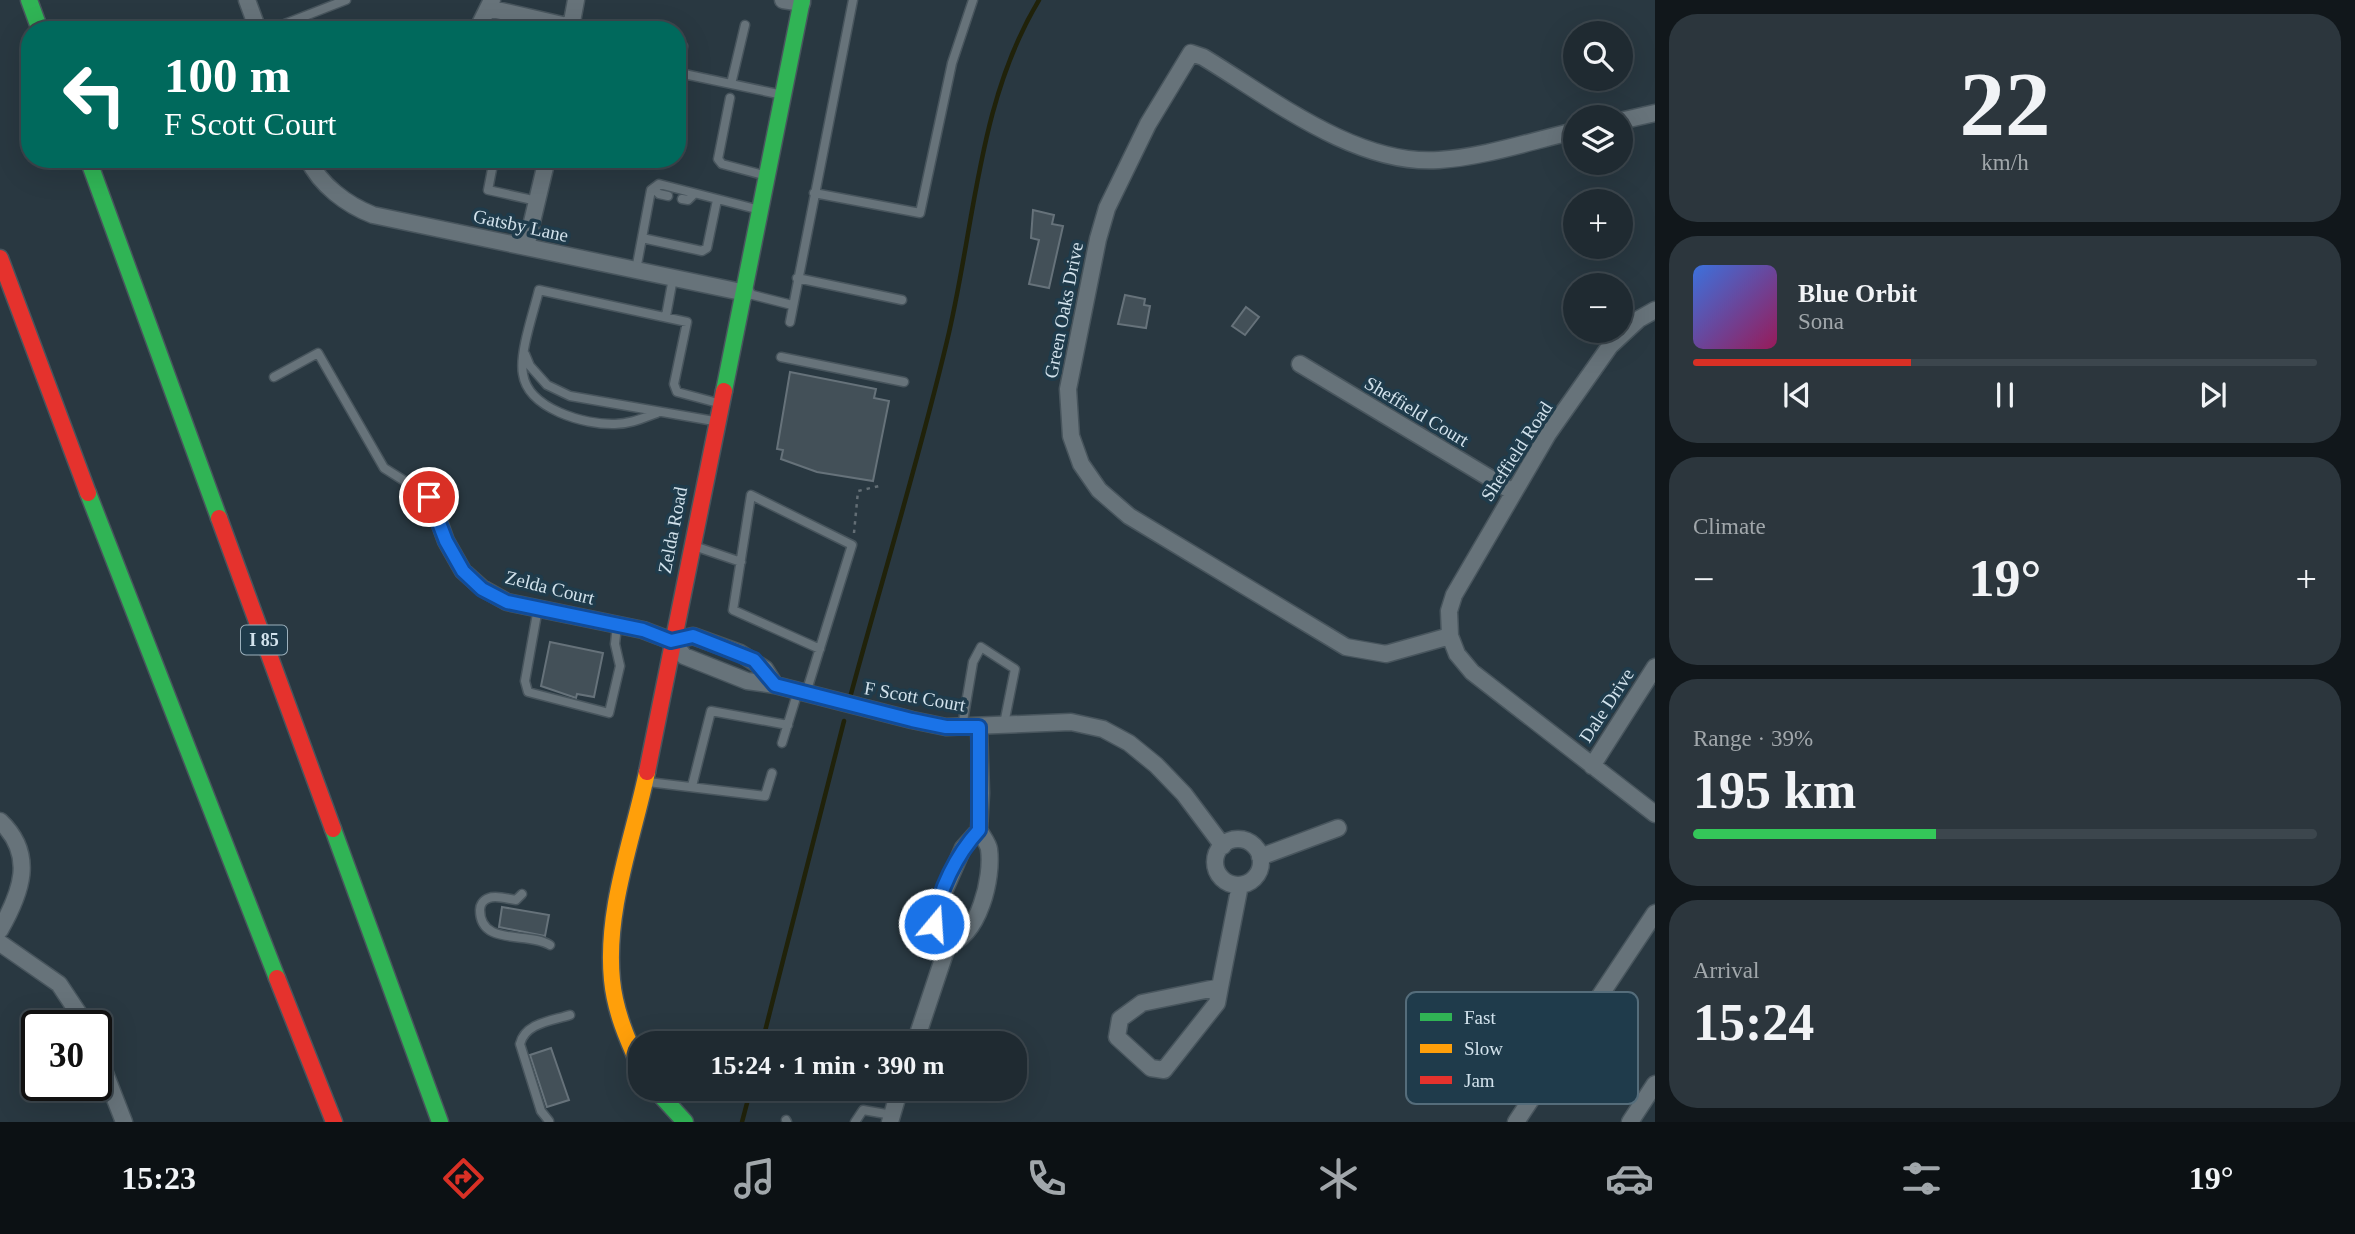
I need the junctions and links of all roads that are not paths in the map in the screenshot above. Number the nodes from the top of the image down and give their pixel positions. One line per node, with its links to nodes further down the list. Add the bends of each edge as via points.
1 (29, 0): 10 (main road)
2 (247, 0): 11 (street)
3 (346, 0): 12 (lane)
4 (576, 0): 15 (street)
5 (783, 0): 8 (street)
6 (853, 0): 30 (lane)
7 (973, 0): 30 (lane, via 953,63 920,213)
8 (802, 1): 19 (main road, Zelda Road)
9 (490, 4): 13 (street); 14 (street)
10 (37, 21)
11 (255, 21)
12 (292, 21)
13 (482, 21)
14 (550, 21)
15 (572, 21)
16 (745, 25): 18 (lane)
17 (686, 74): 18 (lane)
18 (731, 84): 19 (lane)
19 (783, 95): 28 (main road, Zelda Road)
20 (730, 98): 28 (lane, via 718,159)
21 (1655, 113): 22 (street)
22 (1633, 118)
23 (1563, 134): 63 (street, Green Oaks Drive, via 1439,160 1387,156 1348,142 1191,53 1125,167 1098,239 1077,335 1067,411 1076,451 1099,490 1129,516 1346,647 1386,653)
24 (91, 168): 106 (main road, I 85)
25 (314, 168): 38 (street, Gatsby Lane, via 323,181 361,211)
26 (492, 168): 35 (lane, via 488,190)
27 (545, 168): 35 (street)
28 (770, 177): 36 (main road, Zelda Road)
29 (654, 189): 31 (lane, via 659,184 688,189); 32 (lane); 37 (lane)
30 (814, 192): 42 (lane)
31 (694, 195): 33 (lane); 34 (lane)
32 (668, 196)
33 (682, 199)
34 (717, 200): 36 (lane); 37 (lane, via 707,248 702,251)
35 (537, 201): 38 (street)
36 (763, 211): 43 (main road, Zelda Road)
37 (642, 238): 40 (lane)
38 (526, 247): 40 (street, Gatsby Lane)
39 (0, 258): 105 (main road)
40 (636, 270): 41 (street, Gatsby Lane)
41 (673, 278): 43 (street, Gatsby Lane); 47 (lane)
42 (797, 278): 44 (lane); 45 (lane)
43 (746, 293): 45 (lane); 54 (main road, Zelda Road)
44 (902, 300)
45 (792, 305): 48 (lane)
46 (1655, 310): 57 (street, Sheffield Road, via 1610,346)
47 (666, 316): 49 (lane, via 539,290); 54 (lane, via 687,322 674,384 680,395)
48 (790, 322)
49 (525, 354): 55 (lane, via 538,376 557,391); 55 (lane, via 522,369 527,387 573,419 613,425)
50 (782, 357): 53 (lane)
51 (1300, 364): 57 (street, Sheffield Court)
52 (274, 377): 58 (lane, via 318,353 384,468)
53 (904, 382)
54 (721, 403): 56 (main road, Zelda Road)
55 (657, 413): 56 (lane)
56 (717, 422): 59 (main road, Zelda Road)
57 (1513, 492): 63 (street, Sheffield Road, via 1454,594)
58 (429, 497): 61 (street, Zelda Court, via 454,557 471,579 507,602)
59 (691, 545): 60 (lane); 64 (main road, Zelda Road)
60 (741, 562): 65 (lane, via 733,610); 65 (lane, via 751,495 852,545)
61 (538, 608): 62 (street, Zelda Court); 62 (lane, via 524,681 528,692 609,713 620,666 614,644)
62 (617, 625): 64 (street, Zelda Court)
63 (1450, 636): 74 (street, via 1472,672)
64 (671, 641): 67 (street, F Scott Court, via 684,656 747,681); 67 (street, via 693,636 740,653 765,669); 76 (main road, Zelda Road)
65 (820, 649): 68 (lane)
66 (1655, 667): 74 (street, Dale Drive)
67 (775, 685): 68 (street, F Scott Court)
68 (802, 692): 69 (lane); 70 (street, F Scott Court)
69 (788, 725): 73 (lane); 77 (lane, via 711,710)
70 (962, 727): 71 (street, F Scott Court); 72 (lane, via 973,662 981,648 1015,669)
71 (979, 727): 72 (street, F Scott Court); 81 (street, F Scott Court)
72 (1004, 727): 82 (street, F Scott Court, via 1071,722 1115,734 1156,765 1184,794)
73 (782, 743)
74 (1592, 766): 78 (street)
75 (772, 773): 77 (lane, via 765,796)
76 (645, 781): 77 (lane); 96 (main road, Zelda Road, via 612,940 612,979)
77 (692, 786)
78 (1655, 814)
79 (0, 821): 87 (street, via 17,841 24,869 16,901)
80 (1338, 828): 83 (street)
81 (979, 830): 89 (street, via 963,848 936,912 938,936); 89 (street, F Scott Court, via 989,847 989,874 967,933)
82 (1223, 846): 83 (street, via 1240,840 1254,847); 84 (street, via 1216,855 1216,870 1226,882)
83 (1260, 857): 84 (street, via 1258,874)
84 (1240, 885): 91 (street)
85 (522, 894): 90 (lane, via 516,900 485,900 480,911 482,924 493,934)
86 (1655, 914): 92 (street)
87 (0, 930)
88 (0, 943): 93 (street, via 59,984)
89 (948, 944): 95 (street, F Scott Court)
90 (550, 945)
91 (1220, 987): 91 (street, via 1142,1003 1120,1018 1116,1037 1151,1069 1164,1070 1217,1003)
92 (1603, 992)
93 (76, 1010)
94 (570, 1016): 103 (lane, via 534,1026 524,1032 520,1044 541,1111)
95 (919, 1031)
96 (628, 1040)
97 (1655, 1084): 110 (street)
98 (112, 1091): 104 (street)
99 (666, 1101): 107 (main road)
100 (896, 1101): 102 (street)
101 (1528, 1104): 109 (street)
102 (891, 1119): 108 (lane, via 863,1110)
103 (549, 1121)
104 (124, 1122)
105 (334, 1122)
106 (440, 1122)
107 (685, 1122)
108 (855, 1122)
109 (1516, 1122)
110 (1630, 1122)

